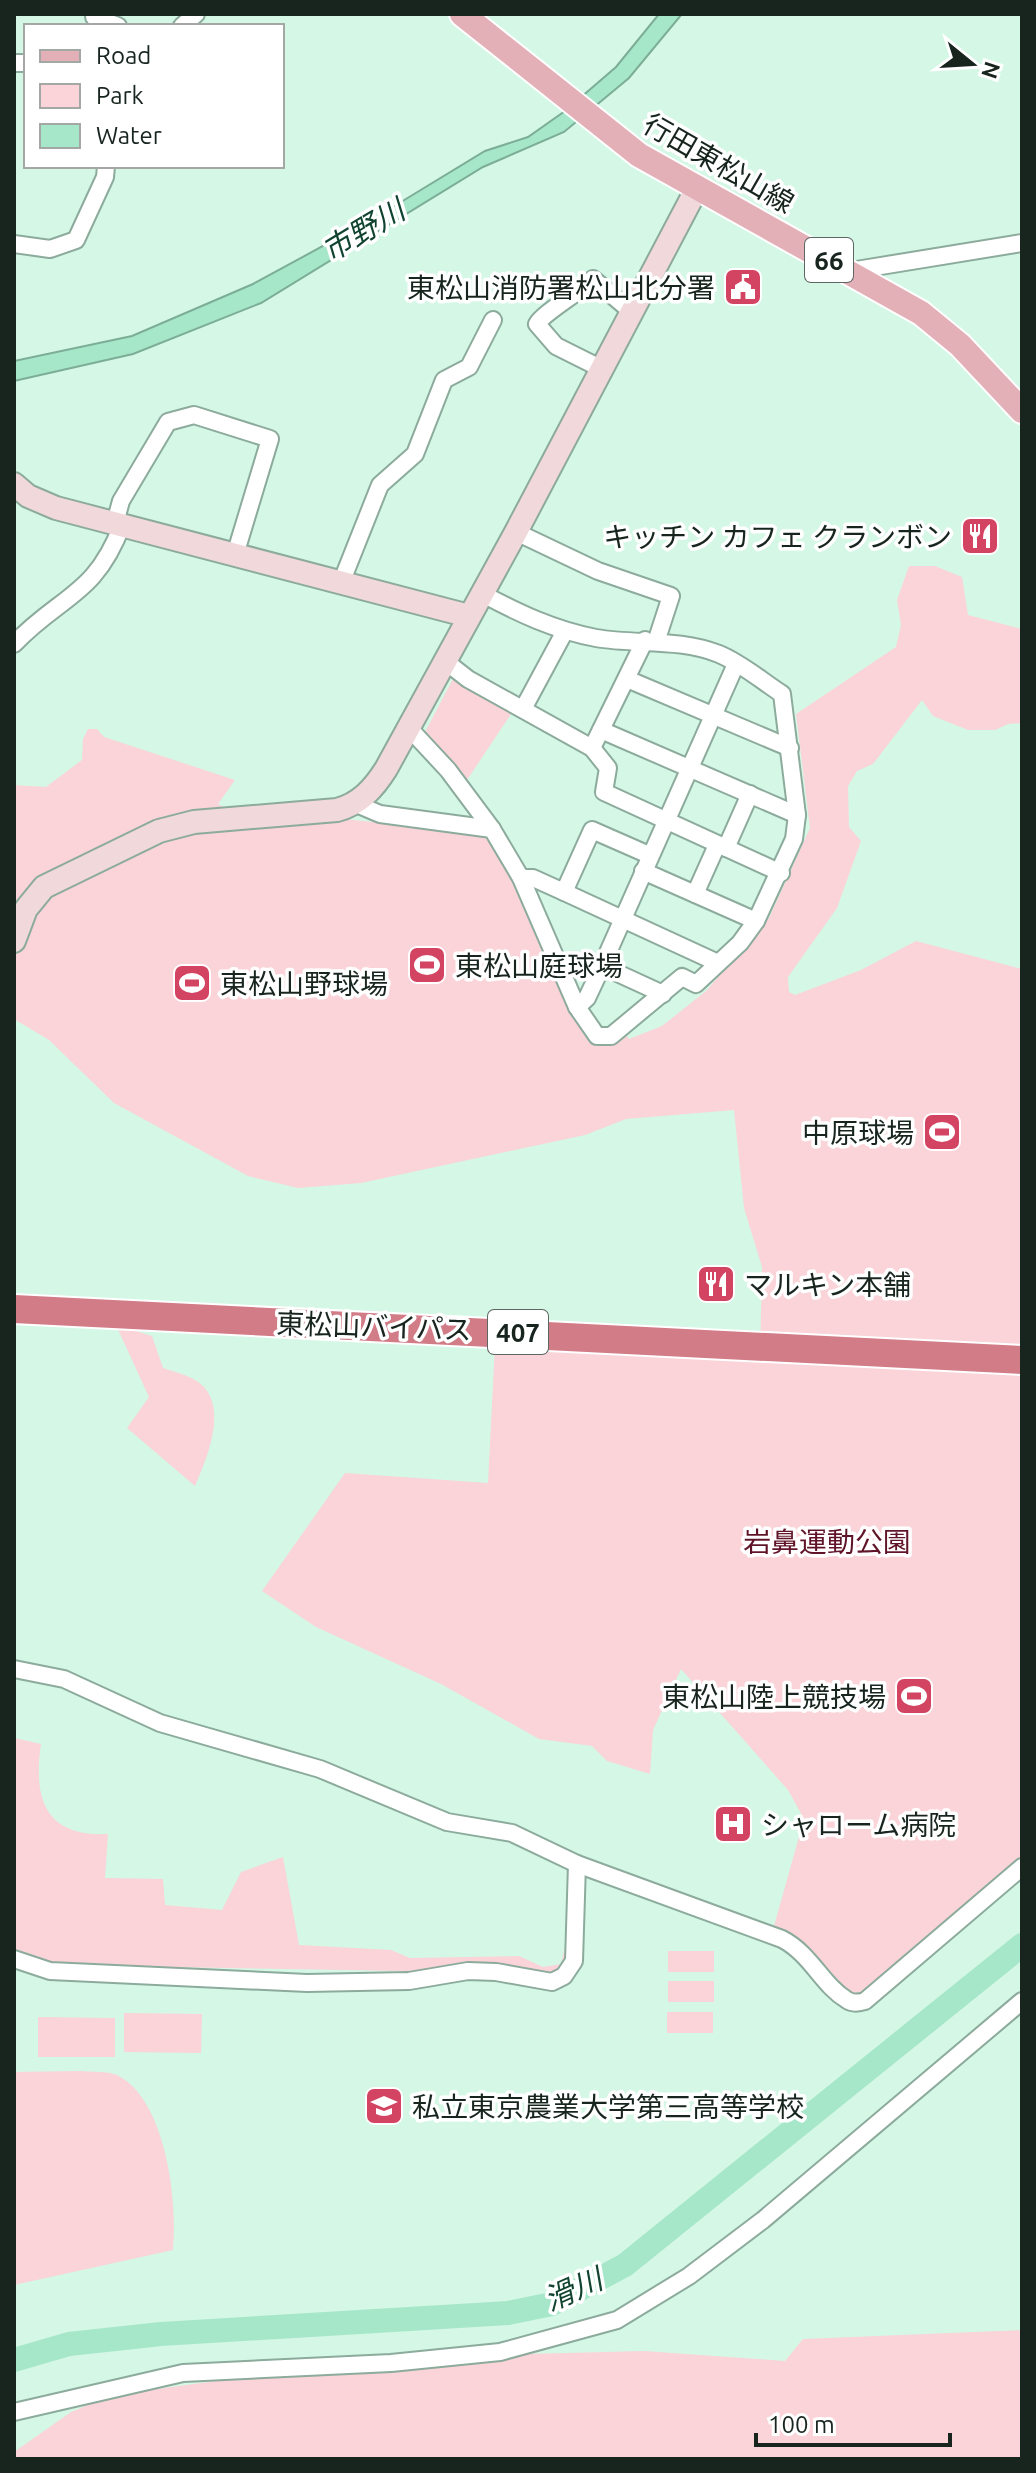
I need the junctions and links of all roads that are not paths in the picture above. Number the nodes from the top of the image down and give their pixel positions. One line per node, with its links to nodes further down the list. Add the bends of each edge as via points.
1 (462, 14): 3 (main road, 行田東松山線 / 66, via 615,137)
2 (106, 168): 5 (street, via 76,240 50,249)
3 (696, 190): 6 (main road, 行田東松山線 / 66); 7 (street)
4 (1022, 243): 6 (street)
5 (14, 244)
6 (850, 271): 10 (main road, 行田東松山線 / 66, via 942,329)
7 (632, 312): 9 (street); 9 (street, via 593,279 537,324 556,346)
8 (493, 320): 15 (street, via 469,367 444,380 415,454 380,485)
9 (602, 369): 13 (street)
10 (1022, 411)
11 (14, 484): 12 (street, via 43,503)
12 (118, 524): 14 (street); 14 (street, via 121,501 168,422 194,415 270,439); 20 (street, via 97,575 40,617)
13 (516, 532): 16 (street); 19 (street, via 598,571 671,596)
14 (235, 555): 15 (street)
15 (341, 583): 17 (street)
16 (481, 593): 17 (street); 18 (street, via 533,621)
17 (469, 616): 21 (street)
18 (565, 631): 19 (street); 24 (street)
19 (651, 641): 22 (street, via 719,654); 23 (street)
20 (14, 644)
21 (445, 661): 24 (street); 26 (street)
22 (736, 664): 25 (street); 29 (street, via 782,694)
23 (627, 679): 25 (street); 27 (street)
24 (523, 709): 28 (street)
25 (711, 717): 29 (street); 30 (street)
26 (408, 727): 32 (street, via 378,781); 35 (street)
27 (601, 730): 28 (street); 30 (street)
28 (592, 748): 34 (street, via 608,768 604,792)
29 (790, 748): 33 (street)
30 (689, 768): 31 (street); 34 (street)
31 (750, 794): 33 (street); 36 (street)
32 (354, 803): 35 (street, via 380,814); 44 (street, via 337,810 194,822 159,831 44,887 26,909)
33 (797, 815): 38 (street)
34 (665, 819): 36 (street); 37 (street)
35 (492, 829): 39 (street)
36 (722, 846): 38 (street); 41 (street)
37 (646, 863): 40 (street, via 592,830); 41 (street); 42 (street)
38 (781, 873): 43 (street)
39 (521, 878): 40 (street); 48 (street)
40 (564, 892): 42 (street)
41 (695, 894): 43 (street)
42 (622, 919): 45 (street); 46 (street)
43 (756, 921): 45 (street)
44 (14, 941)
45 (718, 963): 47 (street, via 696,984 682,977)
46 (602, 966): 47 (street); 48 (street)
47 (663, 994): 48 (street, via 611,1036 597,1036)
48 (577, 1007)
49 (14, 1295): 51 (highway, 東松山バイパス / 407)
50 (14, 1309): 52 (highway, 東松山バイパス / 407)
51 (1022, 1343)
52 (1022, 1360)
53 (14, 1669): 54 (street, via 64,1679 160,1723 320,1769 447,1822 512,1833)
54 (577, 1864): 55 (street, via 782,1939 810,1959 848,2001 859,2003); 56 (street, via 574,1961 552,1982 468,1971 409,1981 307,1983 50,1971)
55 (1022, 1867)
56 (14, 1959)
57 (1022, 2001): 58 (street, via 763,2220 689,2276 617,2320 500,2352 183,2373)
58 (14, 2412)

